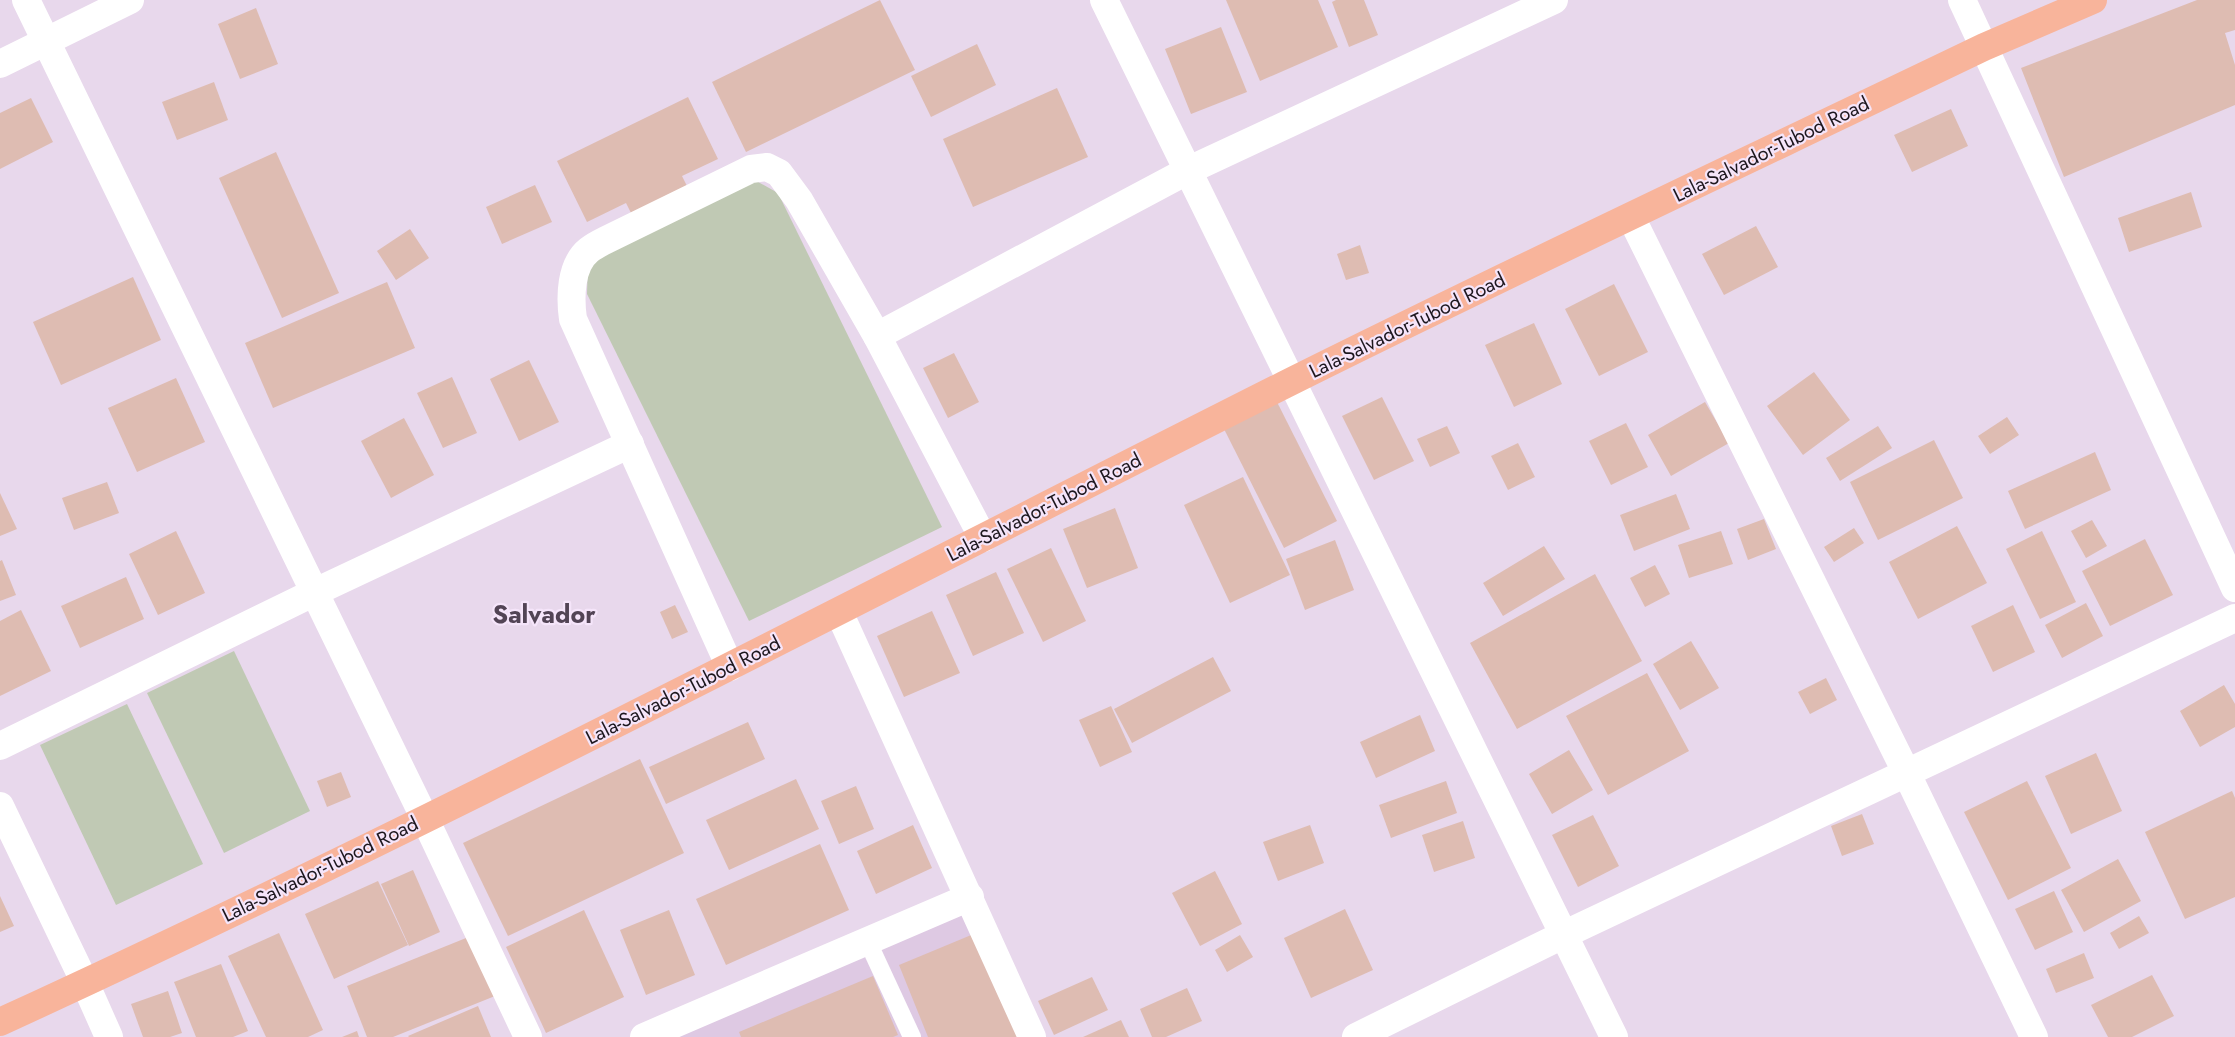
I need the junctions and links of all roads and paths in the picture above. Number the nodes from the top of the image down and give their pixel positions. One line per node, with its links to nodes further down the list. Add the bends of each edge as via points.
1 (26, 0): 8 (street)
2 (130, 0): 8 (street)
3 (1104, 0): 11 (street)
4 (1554, 0): 7 (street)
5 (1962, 0): 9 (street)
6 (2093, 0): 9 (main road, Lala-Salvador-Tubod Road)
7 (1525, 6): 11 (street)
8 (46, 42): 10 (street); 18 (street)
9 (1984, 46): 12 (main road, Lala-Salvador-Tubod Road); 17 (street)
10 (0, 64)
11 (1187, 172): 13 (street); 14 (street)
12 (1631, 217): 14 (main road, Lala-Salvador-Tubod Road); 23 (street)
13 (877, 336): 15 (street, via 788,182 767,166 751,169 606,240 587,251 579,264 570,299 573,318); 16 (street)
14 (1291, 382): 16 (main road, Lala-Salvador-Tubod Road); 27 (street)
15 (630, 444): 18 (street); 21 (street)
16 (983, 538): 19 (main road, Lala-Salvador-Tubod Road)
17 (2235, 588)
18 (313, 593): 22 (street); 25 (street)
19 (839, 612): 21 (main road, Lala-Salvador-Tubod Road); 26 (street)
20 (2235, 618): 23 (street)
21 (730, 667): 25 (main road, Lala-Salvador-Tubod Road)
22 (0, 746)
23 (1906, 772): 27 (street); 38 (street)
24 (0, 806): 29 (street)
25 (425, 819): 29 (main road, Lala-Salvador-Tubod Road); 32 (street)
26 (970, 897): 28 (street); 35 (street)
27 (1563, 935): 36 (street); 37 (street)
28 (868, 942): 33 (street); 34 (lane)
29 (85, 983): 30 (main road, Lala-Salvador-Tubod Road); 31 (street)
30 (0, 1022)
31 (109, 1037)
32 (528, 1037)
33 (644, 1037)
34 (912, 1037)
35 (1032, 1037)
36 (1356, 1037)
37 (1614, 1037)
38 (2034, 1037)

